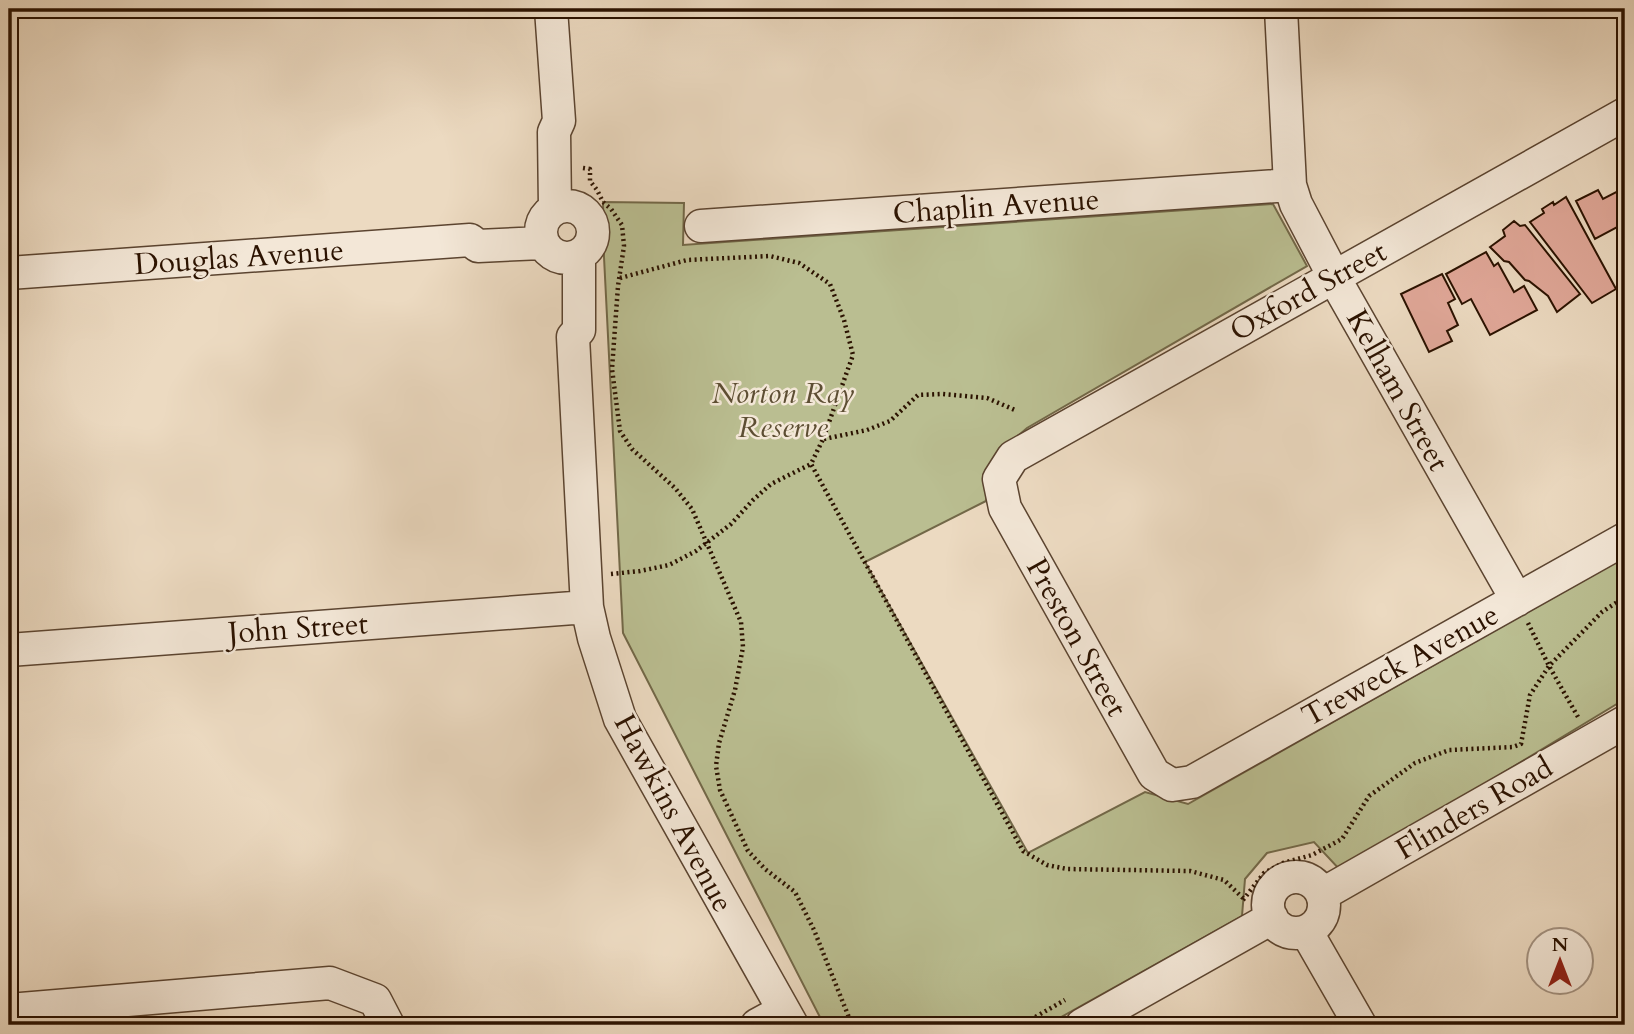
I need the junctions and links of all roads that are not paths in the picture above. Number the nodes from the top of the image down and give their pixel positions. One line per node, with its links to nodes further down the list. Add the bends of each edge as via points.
1 (551, 9): 4 (street, Hawkins Avenue)
2 (1280, 9): 5 (street, Kelham Street)
3 (1625, 114): 9 (street, Oxford Street)
4 (559, 121): 7 (street, Hawkins Avenue, via 554,132); 7 (street, Hawkins Avenue, via 567,130 571,167)
5 (1290, 185): 6 (street, Chaplin Avenue); 9 (street, Kelham Street)
6 (701, 226)
7 (559, 232): 8 (street, Douglas Avenue, via 478,246 470,240); 13 (street, Hawkins Avenue, via 579,330 573,337)
8 (9, 273)
9 (1334, 276): 10 (street, Oxford Street, via 1013,457); 12 (street, Kelham Street)
10 (999, 479): 16 (street, Preston Street, via 1005,508 1154,774)
11 (1625, 539): 12 (street, Treweck Avenue)
12 (1517, 600): 16 (street, Treweck Avenue, via 1192,782)
13 (587, 607): 14 (street, John Street); 22 (street, Hawkins Avenue, via 620,719)
14 (9, 650)
15 (1625, 722): 17 (street, Flinders Road)
16 (1172, 785)
17 (1322, 894): 18 (street, via 1315,883 1303,877 1289,878 1276,885 1269,897); 19 (street, via 1325,907 1319,922)
18 (1272, 918): 19 (street, via 1287,931); 21 (street)
19 (1306, 931): 24 (street)
20 (9, 1010): 23 (street, via 330,983 375,1000)
21 (1076, 1011)
22 (777, 1020)
23 (388, 1025)
24 (1360, 1025)

